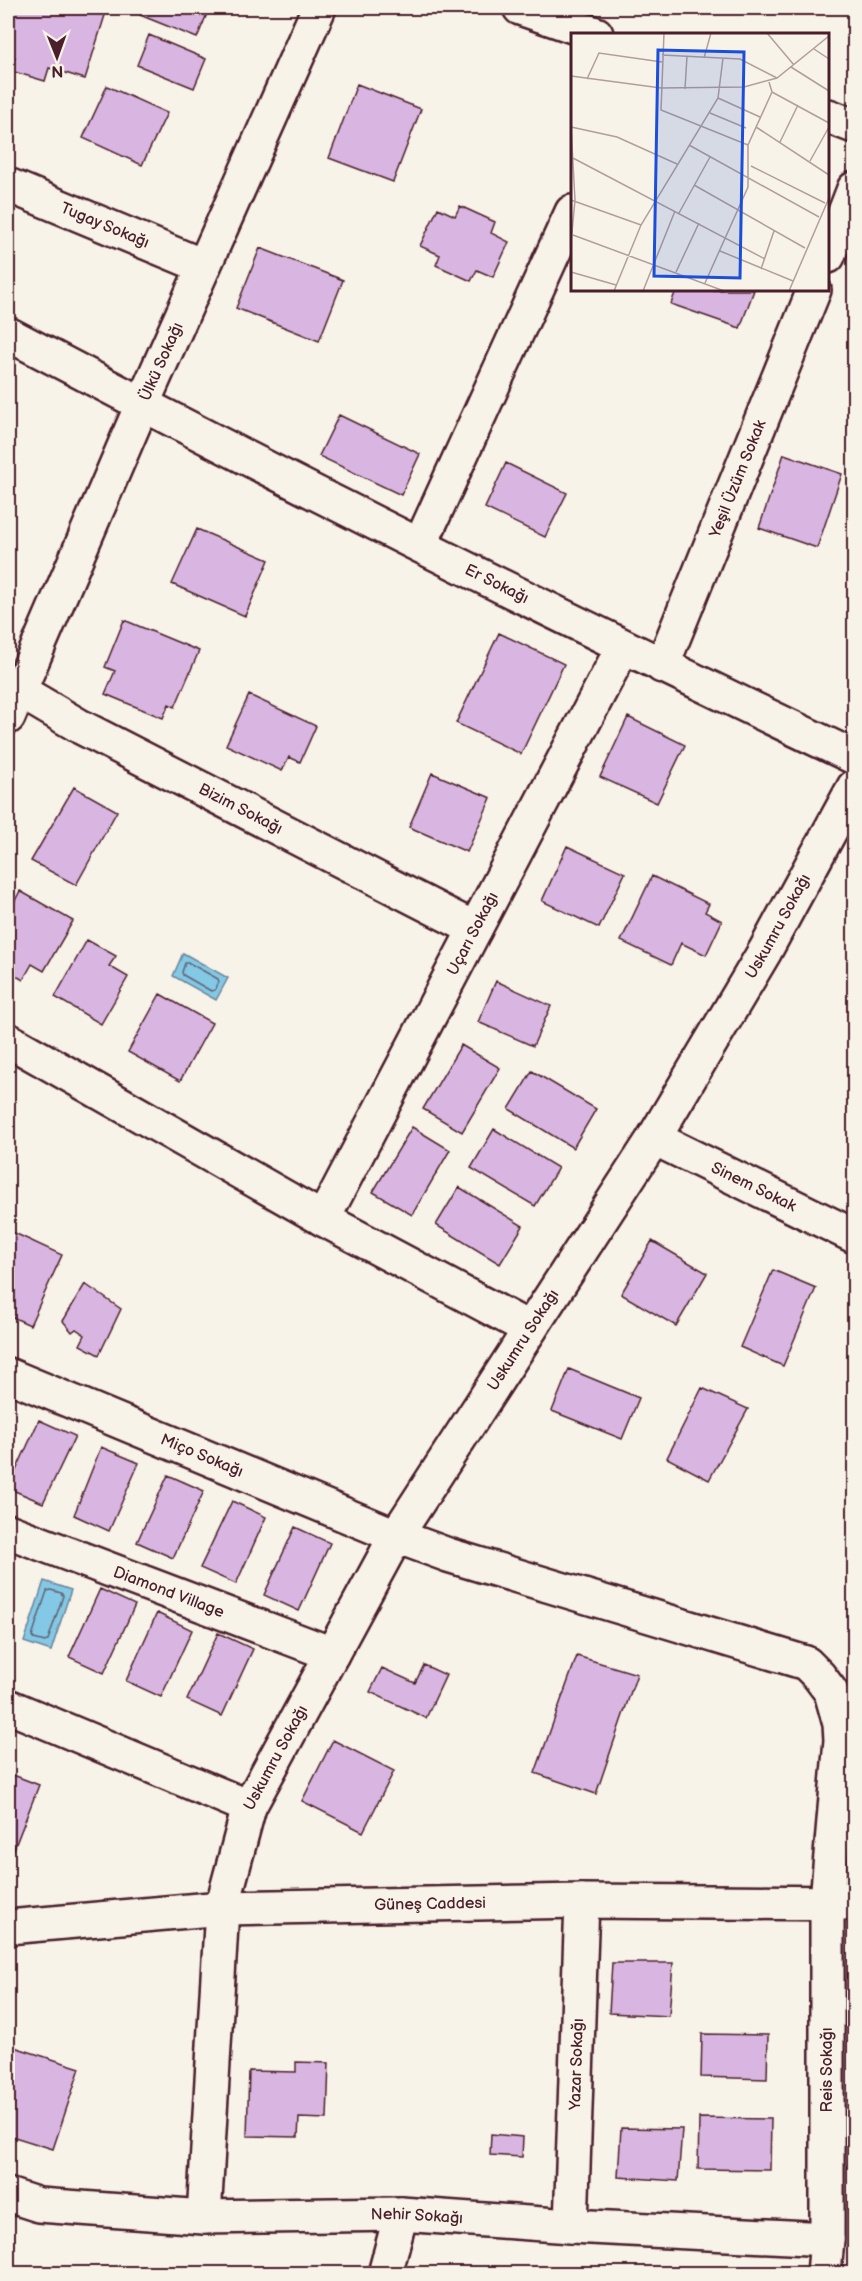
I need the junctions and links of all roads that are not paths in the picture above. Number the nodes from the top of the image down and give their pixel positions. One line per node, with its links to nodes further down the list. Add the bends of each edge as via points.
1 (319, 8): 10 (street, Ülkü Sokağı)
2 (520, 8): 3 (street)
3 (593, 33)
4 (829, 116): 5 (street)
5 (855, 126)
6 (8, 185): 10 (street, Tugay Sokağı)
7 (855, 189): 9 (street)
8 (571, 216): 14 (street)
9 (829, 254)
10 (203, 266): 13 (street, Ülkü Sokağı)
11 (814, 291): 16 (street, Yeşil Üzüm Sokak)
12 (8, 334): 13 (street, Er Sokağı)
13 (142, 405): 14 (street, Er Sokağı); 17 (street, Ülkü Sokağı)
14 (420, 545): 15 (street, Er Sokağı)
15 (623, 647): 16 (street, Er Sokağı); 20 (street, Uçarı Sokağı)
16 (662, 666): 18 (street, Er Sokağı)
17 (11, 697): 20 (street, Bizim Sokağı, via 81,727)
18 (855, 757)
19 (855, 787): 22 (street, Uskumru Sokağı, via 765,951)
20 (475, 929): 23 (street, Uçarı Sokağı)
21 (8, 1040): 23 (street)
22 (654, 1138): 24 (street, Sinem Sokak); 25 (street, Uskumru Sokağı)
23 (323, 1219): 25 (street)
24 (855, 1236)
25 (530, 1329): 28 (street, Uskumru Sokağı)
26 (8, 1375): 28 (street, Miço Sokağı)
27 (8, 1531): 29 (street, Diamond Village)
28 (396, 1536): 29 (street, Uskumru Sokağı); 33 (street, Miço Sokağı, via 806,1663 831,1692 840,1724)
29 (332, 1654): 31 (street, Uskumru Sokağı)
30 (8, 1706): 31 (street)
31 (249, 1807): 34 (street, Uskumru Sokağı)
32 (582, 1901): 33 (street, Güneş Caddesi); 34 (street, Güneş Caddesi); 40 (street, Yazar Sokağı)
33 (841, 1902): 36 (street, Reis Sokağı)
34 (222, 1908): 35 (street, Güneş Caddesi); 39 (street, Uskumru Sokağı)
35 (8, 1927)
36 (841, 2163): 41 (street, Reis Sokağı)
37 (8, 2195): 39 (street, Nehir Sokağı, via 39,2205)
38 (401, 2214): 39 (street, Nehir Sokağı); 40 (street, Nehir Sokağı); 42 (street)
39 (204, 2217)
40 (571, 2226): 41 (street, Nehir Sokağı)
41 (826, 2240): 43 (street, Reis Sokağı)
42 (385, 2274)
43 (824, 2274)

